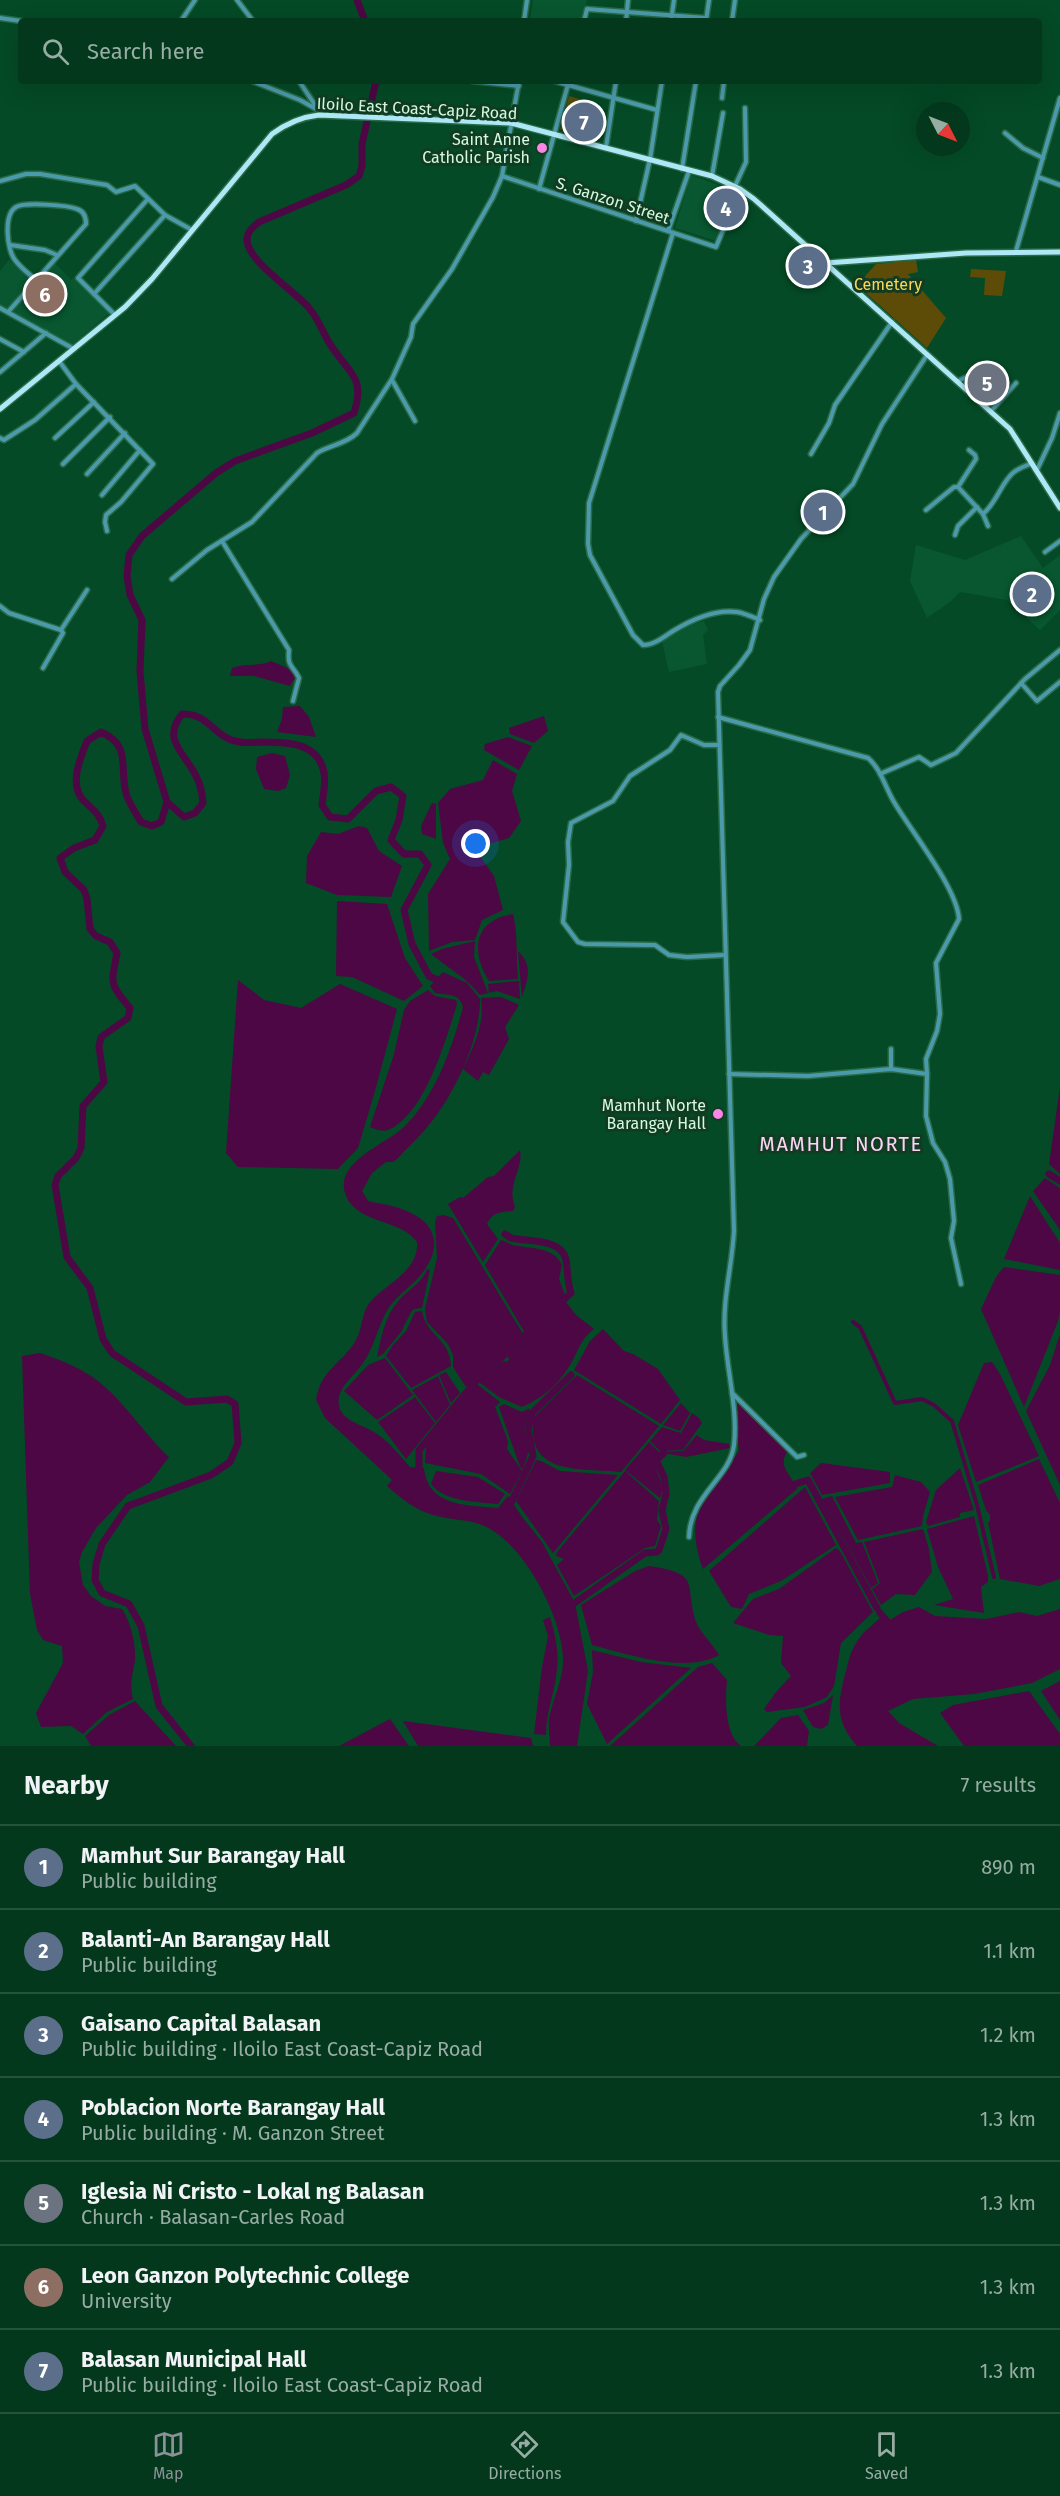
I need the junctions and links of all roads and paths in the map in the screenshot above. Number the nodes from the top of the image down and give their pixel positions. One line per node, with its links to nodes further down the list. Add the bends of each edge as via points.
1 (195, 0): 10 (street)
2 (237, 0): 11 (street)
3 (526, 0): 12 (street)
4 (628, 0): 8 (street)
5 (674, 0): 15 (street)
6 (709, 0): 16 (street)
7 (735, 0): 17 (street)
8 (627, 12): 13 (street, via 587,9); 14 (street); 15 (street)
9 (0, 18): 18 (street)
10 (183, 18)
11 (251, 18)
12 (524, 18)
13 (585, 18)
14 (626, 18)
15 (671, 18)
16 (706, 18)
17 (732, 18)
18 (18, 21)
19 (258, 84): 33 (street)
20 (301, 84): 33 (street)
21 (519, 84): 35 (street)
22 (569, 84): 37 (street)
23 (572, 84): 28 (street)
24 (616, 84): 28 (street)
25 (662, 84): 32 (street)
26 (696, 84): 41 (street)
27 (724, 84): 29 (street)
28 (614, 98): 32 (street); 38 (street)
29 (722, 98)
30 (1060, 98): 40 (street)
31 (745, 108): 48 (street, via 746,162)
32 (657, 111): 39 (street)
33 (319, 112): 35 (main road, Iloilo East Coast-Capiz Road); 53 (main road, Iloilo East Coast-Capiz Road, via 272,134)
34 (723, 113): 44 (street)
35 (512, 123): 37 (main road, Iloilo East Coast-Capiz Road); 43 (street)
36 (1005, 133): 40 (street)
37 (556, 135): 38 (main road, Iloilo East Coast-Capiz Road); 49 (street)
38 (606, 147): 39 (main road, Iloilo East Coast-Capiz Road)
39 (650, 159): 41 (main road, Iloilo East Coast-Capiz Road); 52 (street)
40 (1043, 159): 45 (street)
41 (682, 169): 42 (main road, Iloilo East Coast-Capiz Road)
42 (690, 171): 44 (main road, Iloilo East Coast-Capiz Road); 54 (street)
43 (502, 176): 49 (street, S. Ganzon Street); 76 (street, via 470,241 413,324)
44 (712, 176): 48 (main road, Iloilo East Coast-Capiz Road)
45 (1038, 177): 47 (street); 56 (street)
46 (0, 181): 50 (street, via 40,174 107,185 116,192 135,186)
47 (1060, 185)
48 (737, 188): 54 (street, S. Ganzon Street, via 716,247); 60 (main road, Iloilo East Coast-Capiz Road)
49 (539, 189): 52 (street, S. Ganzon Street)
50 (147, 200): 51 (street); 63 (street, via 78,278)
51 (165, 215): 53 (street); 63 (street)
52 (636, 220): 54 (street, S. Ganzon Street)
53 (192, 230): 66 (main road, Iloilo East Coast-Capiz Road, via 152,279)
54 (670, 232): 111 (street, via 589,503 590,555 633,635 643,645 721,612 737,612)
55 (10, 245): 58 (street); 58 (street, via 8,222 19,206 79,209 86,224); 62 (street, via 14,259)
56 (1016, 251): 57 (main road); 59 (main road)
57 (1060, 252)
58 (57, 255): 62 (street)
59 (843, 262): 60 (main road); 61 (main road)
60 (826, 263): 61 (main road, Iloilo East Coast-Capiz Road)
61 (837, 274): 67 (main road, Iloilo East Coast-Capiz Road)
62 (36, 280): 65 (street)
63 (94, 294): 66 (street)
64 (0, 308): 65 (street)
65 (8, 312): 68 (street)
66 (115, 315): 70 (main road, Iloilo East Coast-Capiz Road)
67 (892, 322): 72 (main road, Iloilo East Coast-Capiz Road); 91 (street, via 835,405)
68 (46, 333): 70 (street); 71 (street)
69 (0, 339): 71 (street)
70 (74, 349): 73 (main road, Iloilo East Coast-Capiz Road)
71 (24, 352): 75 (street)
72 (928, 355): 77 (main road, Iloilo East Coast-Capiz Road); 111 (street, via 882,424 853,484 801,539 774,578)
73 (59, 362): 79 (street); 81 (main road, Iloilo East Coast-Capiz Road)
74 (979, 365): 77 (street, via 971,375)
75 (0, 372)
76 (392, 379): 85 (street); 105 (street, via 351,440 317,453 259,515)
77 (958, 381): 82 (main road, Iloilo East Coast-Capiz Road)
78 (1016, 383): 82 (street)
79 (76, 384): 80 (street); 87 (street, via 35,420 4,440)
80 (94, 402): 84 (street); 88 (street)
81 (0, 409)
82 (991, 411): 92 (main road, Iloilo East Coast-Capiz Road, via 1010,429)
83 (1060, 413): 94 (street)
84 (110, 417): 86 (street); 93 (street)
85 (415, 421)
86 (125, 433): 89 (street); 95 (street)
87 (0, 438)
88 (55, 438)
89 (140, 450): 97 (street); 103 (street, via 153,464 106,515)
90 (969, 450): 96 (street, via 976,459)
91 (811, 454)
92 (1032, 463): 94 (main road, Iloilo East Coast-Capiz Road); 101 (street, via 1014,472)
93 (63, 464)
94 (1037, 470): 99 (main road, Iloilo East Coast-Capiz Road)
95 (87, 474)
96 (958, 487): 98 (street); 100 (street)
97 (102, 495)
98 (976, 507): 101 (street); 104 (street)
99 (1060, 507)
100 (926, 510)
101 (983, 514): 102 (street)
102 (988, 526)
103 (107, 531)
104 (955, 535)
105 (222, 541): 108 (street); 117 (street, via 289,650 290,667 300,678)
106 (1060, 541): 107 (street)
107 (1046, 552)
108 (172, 579)
109 (87, 590): 112 (street)
110 (0, 606): 112 (street, via 9,613)
111 (760, 620): 118 (street, via 750,650 720,686)
112 (61, 630): 114 (street, via 63,633)
113 (1060, 650): 116 (street)
114 (44, 668)
115 (1060, 682): 116 (street, via 1037,701)
116 (1021, 683): 120 (street, via 956,753 931,765 919,757)
117 (293, 701)
118 (718, 717): 119 (street); 120 (street, via 868,758)
119 (719, 745): 121 (street); 121 (street, via 704,745 681,735 670,750 630,776 613,801 571,823 563,922 578,942 585,944 654,945 669,955 687,957)
120 (880, 774): 125 (street, via 959,911 959,919 936,963 940,1014 926,1059)
121 (725, 955): 124 (street)
122 (891, 1048): 123 (street)
123 (891, 1069): 124 (street, via 808,1076); 125 (street)
124 (729, 1074): 127 (street, via 734,1232 725,1294 725,1335)
125 (927, 1074): 126 (street, via 926,1116 933,1143 950,1179 954,1221 951,1238)
126 (961, 1284)
127 (732, 1393): 128 (street, via 797,1457); 129 (street, via 734,1435 730,1458 693,1514)
128 (804, 1455)
129 (689, 1537)

